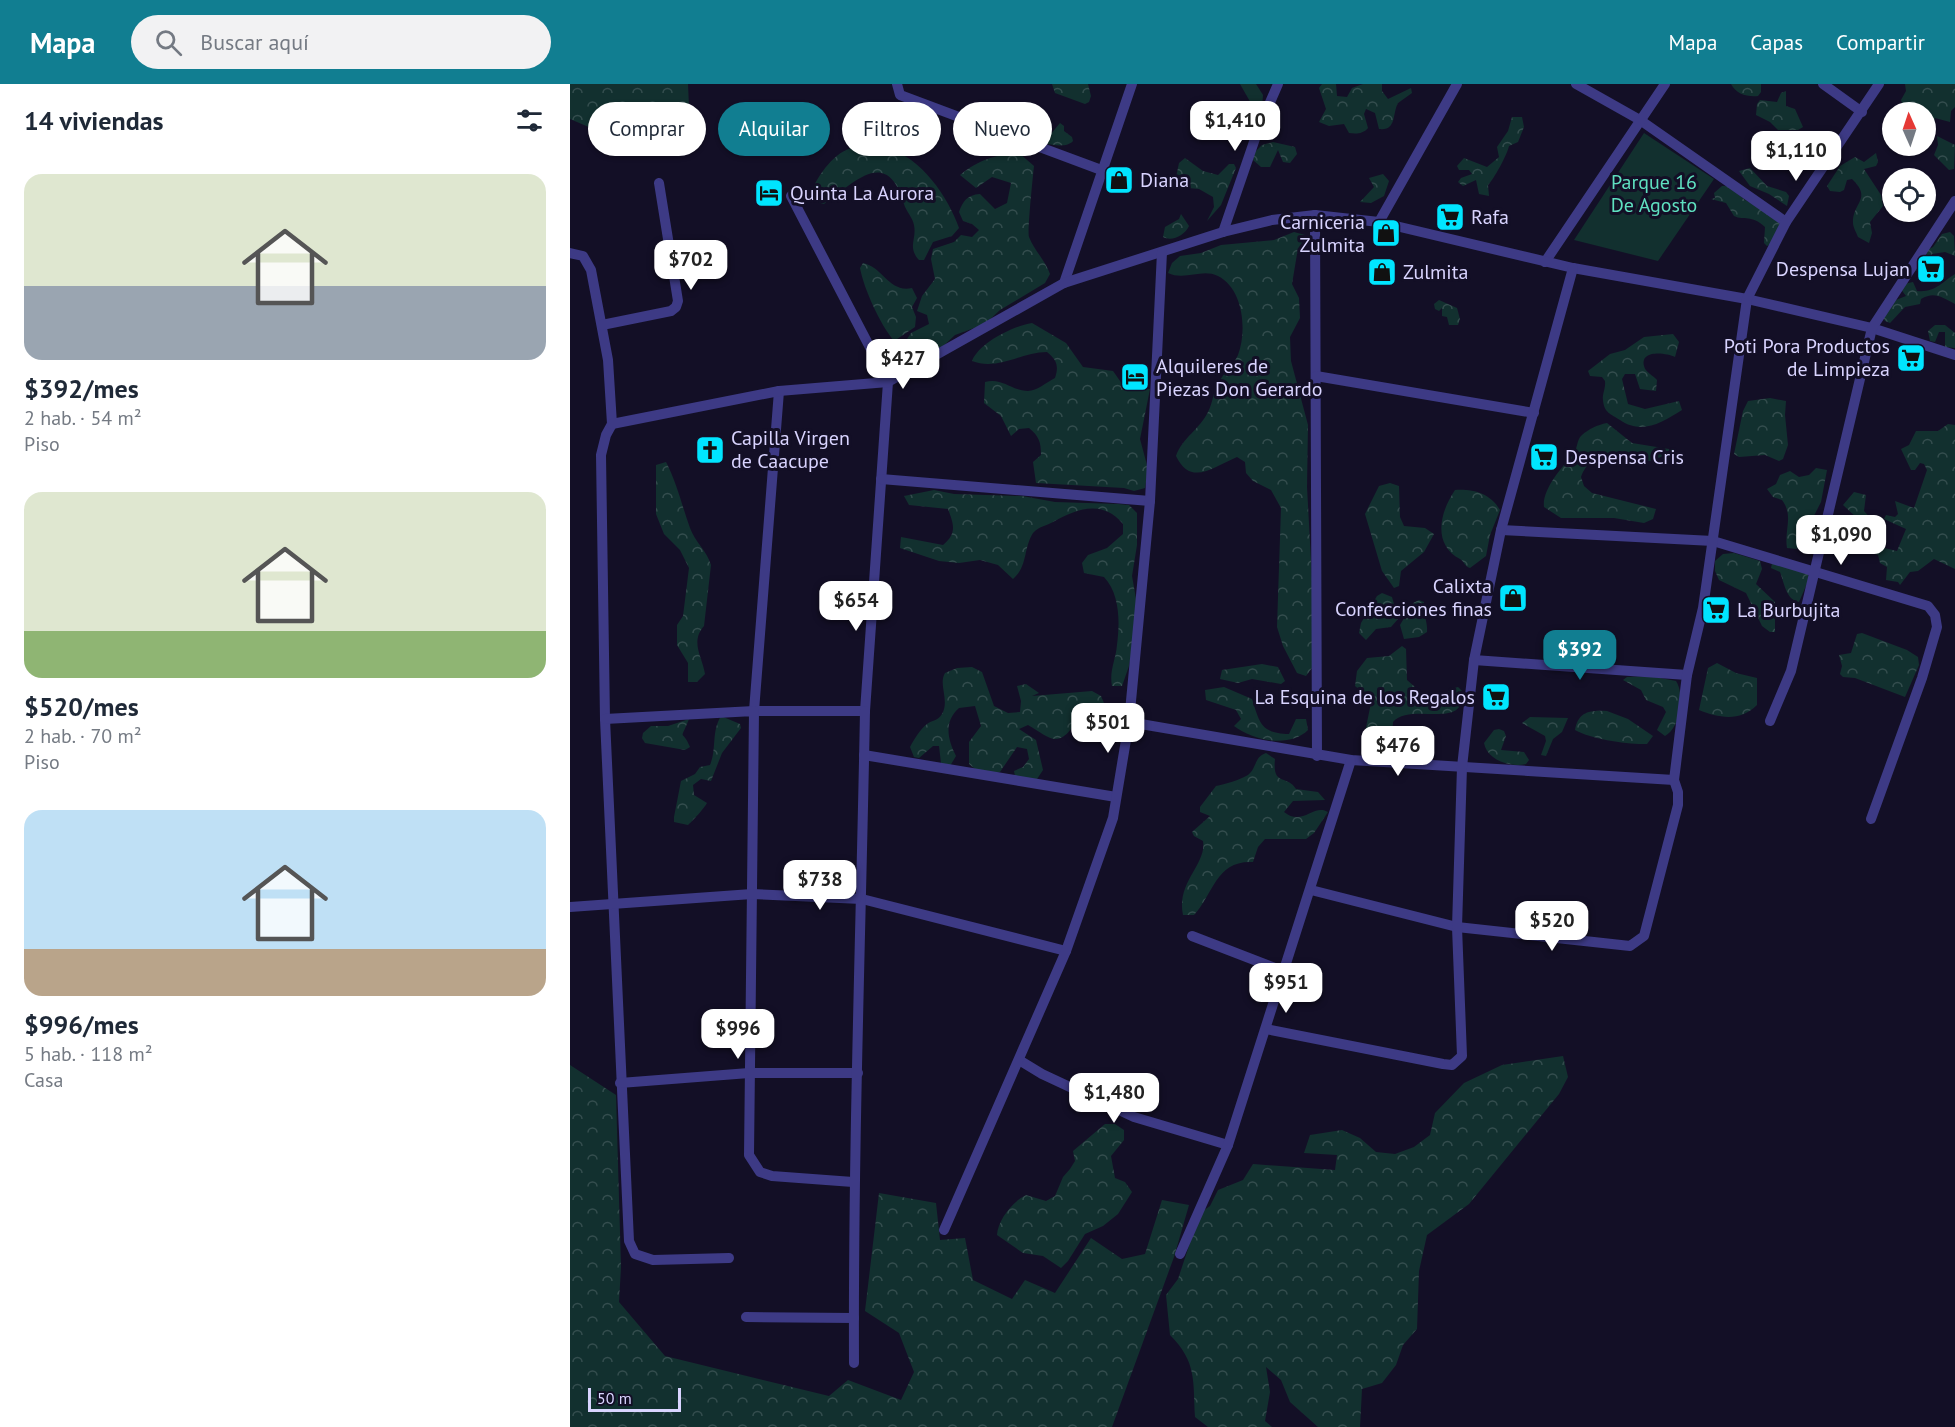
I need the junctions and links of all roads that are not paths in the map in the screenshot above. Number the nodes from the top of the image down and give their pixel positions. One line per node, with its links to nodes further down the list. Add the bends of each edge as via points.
1 (897, 84): 11 (street, via 900,95)
2 (1132, 84): 11 (street)
3 (1278, 84): 18 (street)
4 (1457, 84): 16 (street)
5 (1576, 84): 10 (street)
6 (1665, 84): 10 (street)
7 (1823, 84): 9 (street)
8 (1879, 84): 9 (street)
9 (1862, 112): 17 (street)
10 (1640, 120): 17 (street); 21 (street)
11 (1104, 171): 23 (street)
12 (659, 183): 25 (street, via 676,307)
13 (790, 196): 29 (street)
14 (1955, 201): 26 (street)
15 (1315, 215): 16 (street); 18 (street); 28 (street)
16 (1379, 222): 21 (street)
17 (1786, 222): 24 (street)
18 (1223, 232): 19 (street)
19 (1162, 252): 23 (street); 34 (street)
20 (570, 254): 25 (street, via 583,256 591,270)
21 (1545, 262): 22 (street)
22 (1573, 268): 24 (street); 31 (street)
23 (1064, 283): 29 (street)
24 (1747, 299): 26 (street); 36 (street)
25 (602, 325): 32 (street)
26 (1872, 328): 27 (street); 37 (street)
27 (1955, 355)
28 (1316, 376): 31 (street); 46 (street)
29 (888, 382): 30 (street); 33 (street)
30 (779, 391): 32 (street); 40 (street)
31 (1533, 413): 35 (street)
32 (612, 424): 42 (street, via 601,455)
33 (881, 479): 34 (street); 41 (street)
34 (1150, 501): 44 (street)
35 (1502, 530): 36 (street); 38 (street)
36 (1713, 541): 37 (street); 39 (street)
37 (1815, 573): 43 (street, via 1791,671); 51 (street, via 1928,606 1935,615 1937,627 1922,678)
38 (1474, 660): 39 (street); 48 (street)
39 (1688, 675): 49 (street)
40 (754, 711): 41 (street); 42 (street); 53 (street)
41 (865, 711): 45 (street)
42 (605, 719): 55 (street)
43 (1770, 721)
44 (1129, 722): 46 (street); 50 (street)
45 (864, 755): 50 (street); 54 (street)
46 (1317, 756): 47 (street)
47 (1351, 760): 48 (street); 52 (street)
48 (1462, 767): 49 (street); 57 (street)
49 (1674, 780): 57 (street, via 1678,805 1644,936 1630,946)
50 (1116, 797): 59 (street, via 1113,818)
51 (1871, 819)
52 (1311, 890): 57 (street); 60 (street)
53 (752, 894): 54 (street); 55 (street); 63 (street)
54 (862, 899): 59 (street); 64 (street)
55 (612, 905): 56 (street); 65 (street)
56 (570, 907)
57 (1457, 927): 61 (street, via 1463,1047 1462,1056 1452,1065)
58 (1192, 936): 60 (street)
59 (1066, 951): 62 (street)
60 (1285, 972): 61 (street)
61 (1266, 1029): 66 (street)
62 (1019, 1059): 66 (street, via 1134,1118); 68 (street)
63 (749, 1073): 64 (street); 65 (street); 67 (street, via 749,1155 760,1172)
64 (858, 1073): 67 (street)
65 (620, 1083): 70 (street, via 629,1240 635,1254 653,1260)
66 (1228, 1145): 69 (street)
67 (853, 1182): 72 (street)
68 (944, 1230)
69 (1180, 1254)
70 (729, 1258)
71 (746, 1317): 72 (street)
72 (854, 1318): 73 (street)
73 (854, 1363)

